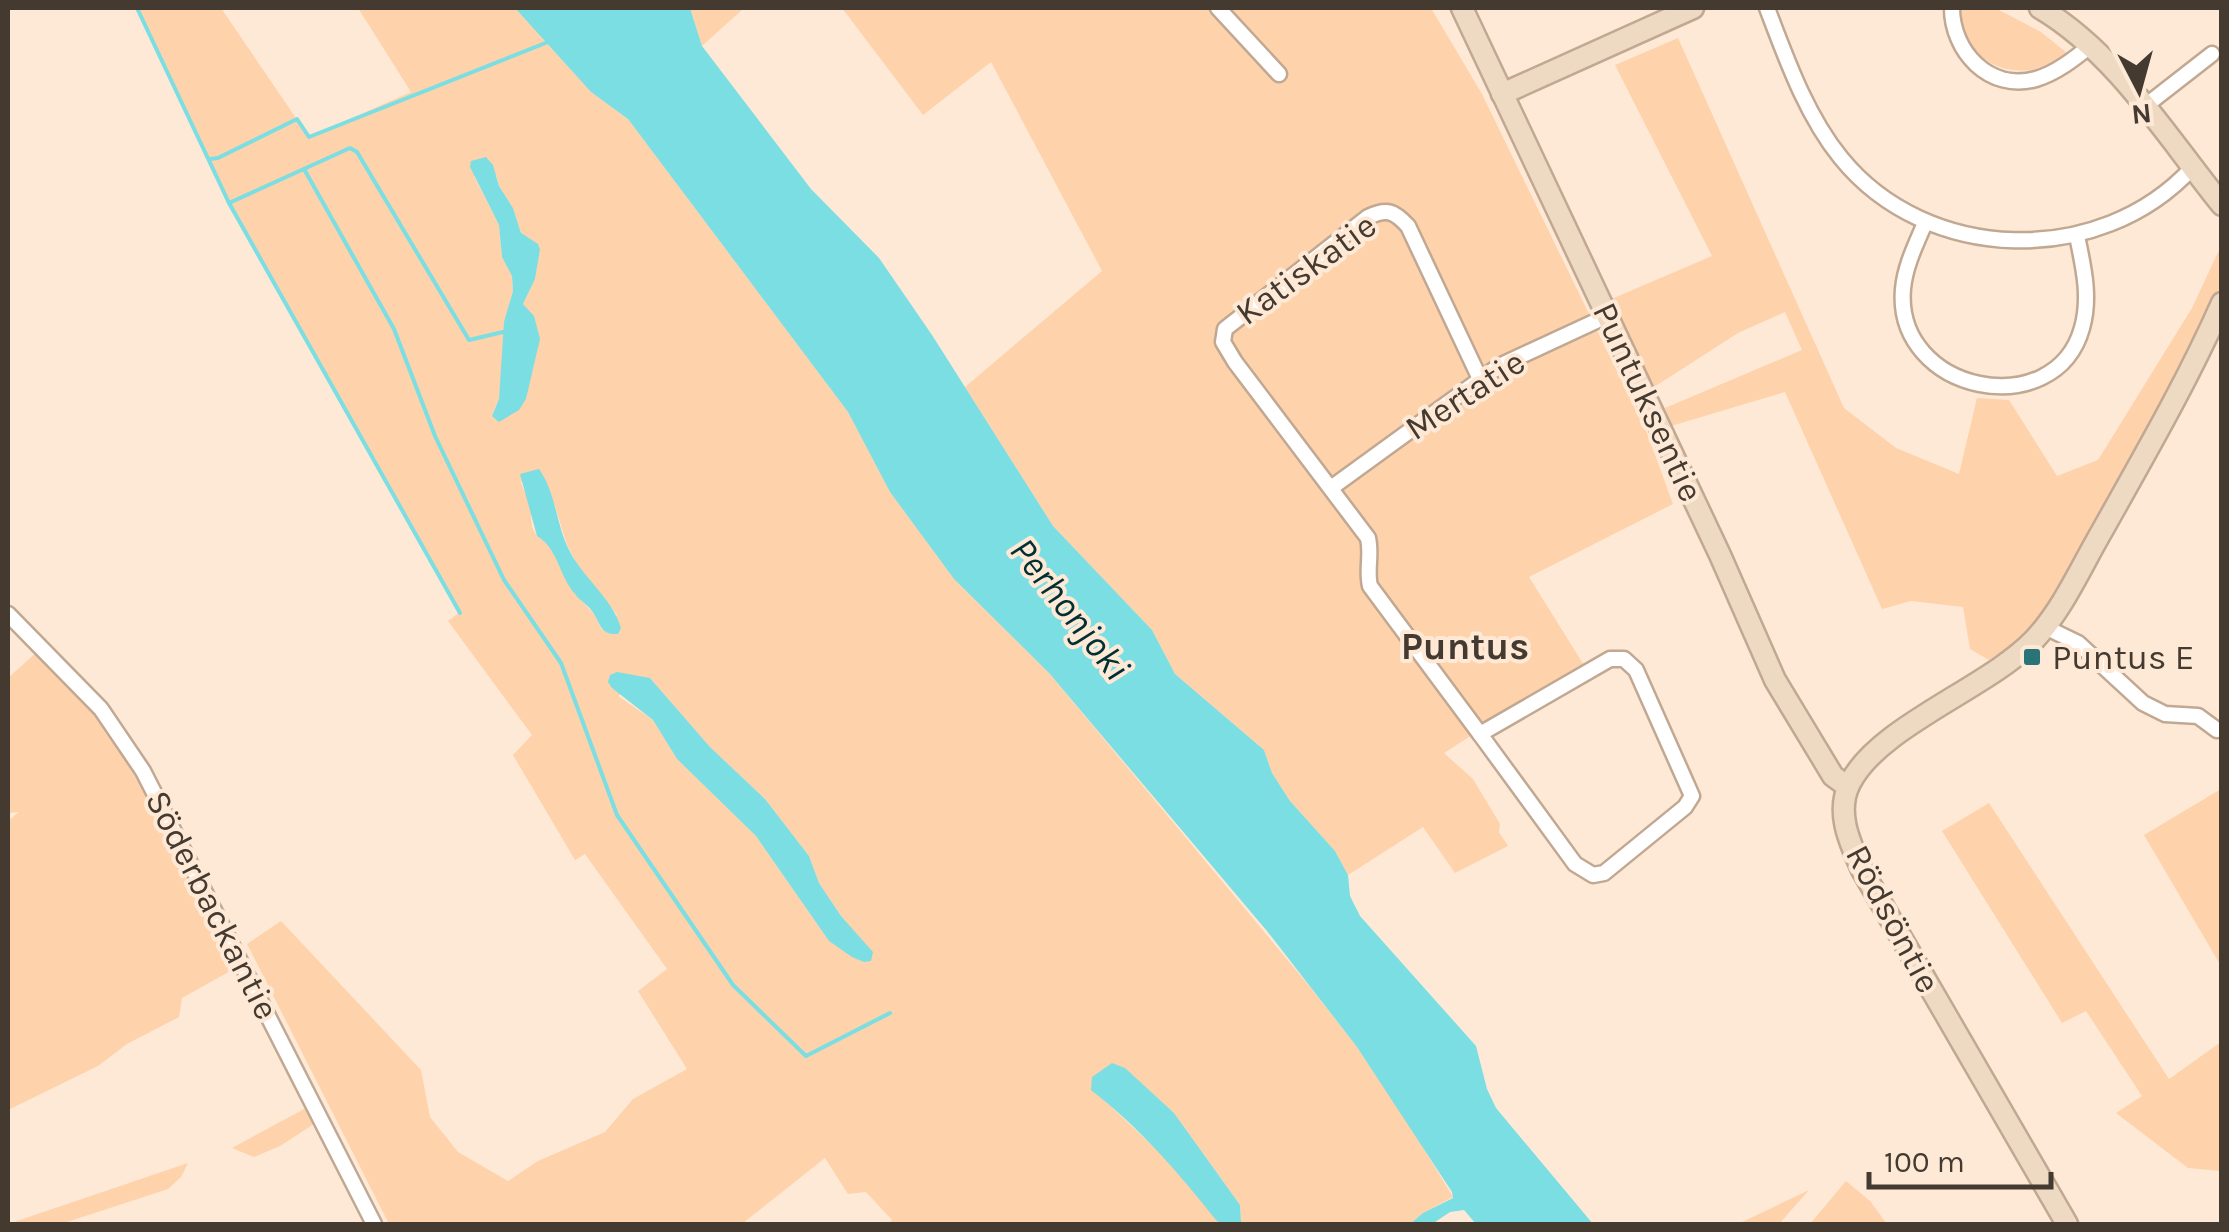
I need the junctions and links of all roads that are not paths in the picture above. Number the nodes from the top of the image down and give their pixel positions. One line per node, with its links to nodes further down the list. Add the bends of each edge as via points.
1 (1218, 8): 9 (street)
2 (1462, 8): 10 (street, Puntuksentie)
3 (1693, 8): 10 (street)
4 (1766, 8): 14 (street, via 1810,108 1840,157)
5 (1952, 8): 7 (street, via 1967,58 2010,81 2047,75)
6 (2040, 8): 7 (street)
7 (2090, 46): 11 (street)
8 (2212, 54): 11 (street)
9 (1278, 74)
10 (1502, 94): 17 (street, Puntuksentie)
11 (2144, 107): 12 (street)
12 (2192, 168): 13 (street); 15 (street, via 2127,217)
13 (2222, 205)
14 (1925, 223): 15 (street, via 2005,241); 15 (street, via 1906,271 1906,317 1938,368 1978,386 2029,382 2074,348 2086,313)
15 (2077, 236)
16 (2220, 314): 21 (street)
17 (1607, 316): 18 (street, Mertatie); 24 (street, Puntuksentie, via 1774,680 1833,776)
18 (1480, 379): 19 (street, Mertatie); 19 (street, Katiskatie, via 1408,226 1395,212 1368,216 1225,329 1235,362)
19 (1331, 488): 23 (street, via 1368,538 1370,586)
20 (8, 614): 25 (street, Söderbackantie, via 101,709 143,771)
21 (2045, 627): 22 (street, via 2078,643 2143,703 2166,714 2198,716); 24 (street, via 2022,651 1882,745)
22 (2217, 730)
23 (1480, 734): 23 (street, via 1575,864 1593,875 1604,874 1692,796 1636,670 1624,658 1610,659)
24 (1848, 787): 26 (street, Rödsöntie, via 1844,823 1862,870)
25 (374, 1224)
26 (2066, 1224)

